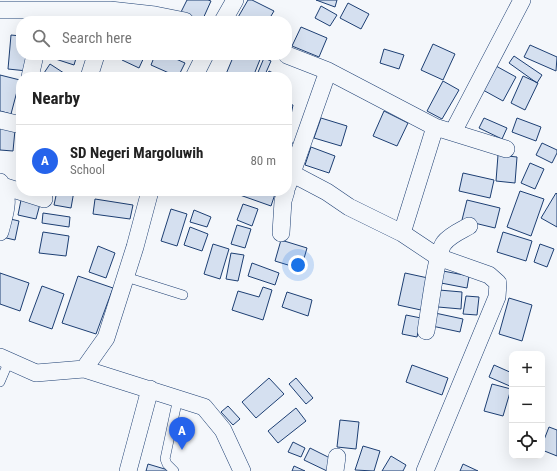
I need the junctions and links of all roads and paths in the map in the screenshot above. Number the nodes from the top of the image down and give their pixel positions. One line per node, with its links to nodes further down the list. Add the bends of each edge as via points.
1 (235, 0): 8 (street)
2 (522, 0): 20 (street)
3 (82, 5): 5 (street); 6 (street)
4 (0, 10): 6 (street)
5 (108, 15): 7 (street)
6 (39, 16)
7 (160, 16)
8 (227, 16)
9 (292, 57): 13 (street)
10 (34, 60): 14 (street)
11 (94, 60): 15 (street)
12 (202, 60): 16 (street)
13 (328, 71): 19 (street); 22 (street)
14 (31, 72)
15 (91, 72)
16 (196, 72)
17 (0, 120): 18 (street)
18 (16, 125)
19 (435, 127): 20 (street); 33 (street)
20 (453, 132): 21 (street)
21 (506, 149)
22 (292, 172)
23 (292, 181): 33 (street, via 327,192 349,207)
24 (2, 184): 25 (street); 31 (street, via 7,207)
25 (16, 189)
26 (38, 196): 29 (street)
27 (149, 196): 35 (street)
28 (284, 196): 32 (street)
29 (44, 198)
30 (469, 226): 34 (street, via 454,233 443,244)
31 (0, 232)
32 (281, 233)
33 (402, 233): 34 (street)
34 (438, 257): 37 (street); 46 (street, via 489,275 498,283 498,297)
35 (126, 277): 36 (lane); 39 (street, via 106,338)
36 (183, 295)
37 (426, 331)
38 (4, 359): 39 (street, via 36,373); 40 (lane)
39 (84, 369): 41 (street)
40 (0, 382)
41 (150, 389): 42 (street); 43 (street)
42 (178, 398): 44 (lane, via 165,459); 45 (street, via 204,407 223,430)
43 (128, 471)
44 (174, 471)
45 (242, 471)
46 (426, 471)

